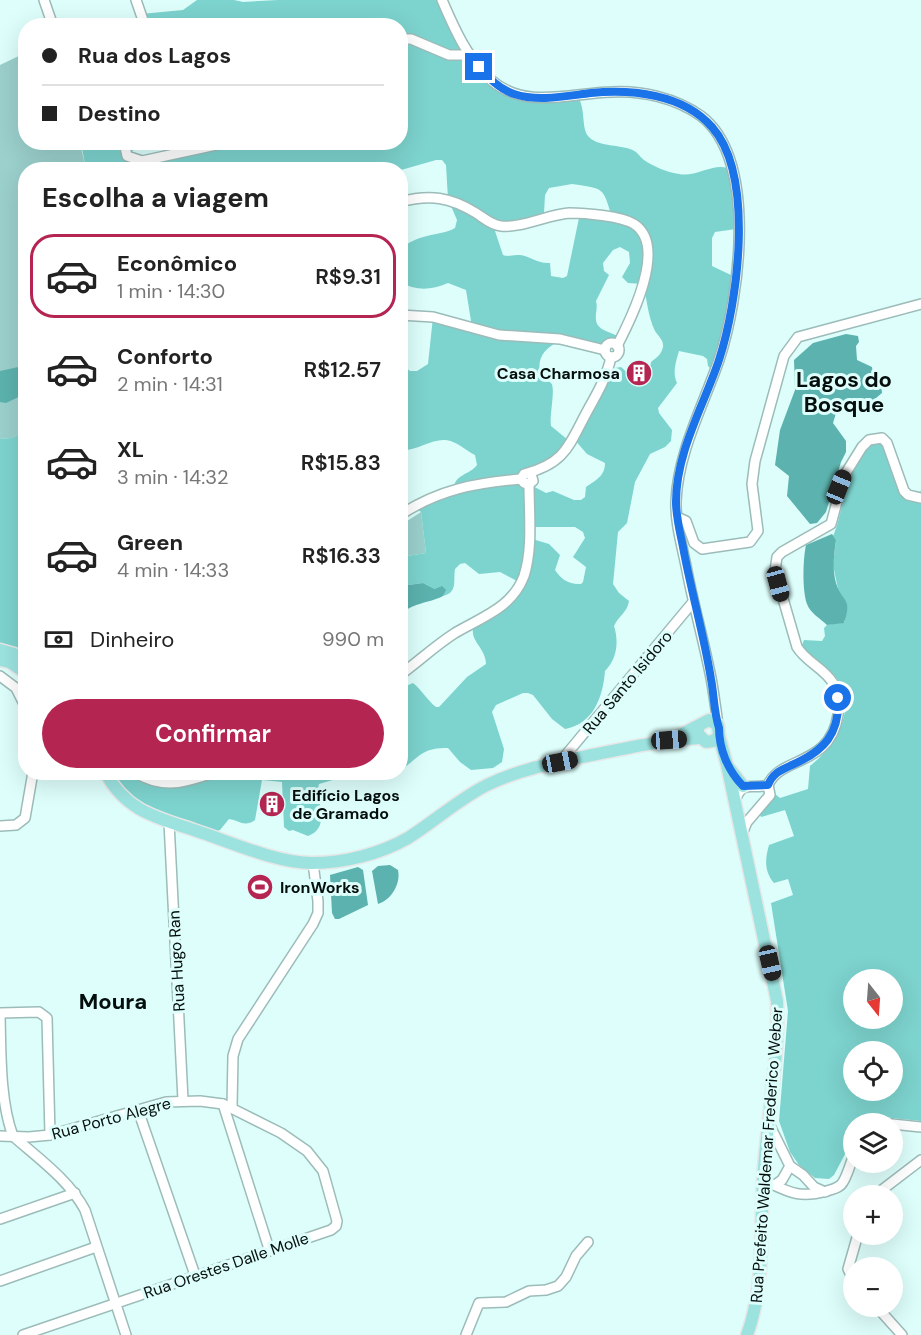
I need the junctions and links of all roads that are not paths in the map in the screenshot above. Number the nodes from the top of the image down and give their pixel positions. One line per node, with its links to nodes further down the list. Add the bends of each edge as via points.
1 (44, 0): 4 (street)
2 (136, 0): 5 (street)
3 (442, 0): 7 (street, Rua Prefeito Waldemar Frederico Weber)
4 (50, 18)
5 (142, 18)
6 (408, 39): 7 (street, via 449,55)
7 (471, 55): 19 (street, Rua Prefeito Waldemar Frederico Weber, via 492,81 527,97 630,92 673,101 701,116 724,146 739,199 733,305 719,361 682,464)
8 (126, 150): 9 (street, via 127,156 142,161)
9 (193, 150)
10 (408, 201): 13 (street, via 448,199 503,226 580,213 632,223 643,235 648,253 643,284 617,346 618,353)
11 (921, 304): 19 (street, via 798,337 790,346 754,461 752,483 758,531 754,538 702,549 694,543 686,521)
12 (408, 315): 13 (street, via 433,317 499,335 560,339)
13 (608, 353): 14 (street, via 604,381 574,439 553,462)
14 (527, 479): 16 (street, via 454,489); 25 (street, via 529,538 519,587 501,608 456,633)
15 (921, 498): 36 (street, via 904,491 887,443 882,438 869,440 844,476 831,524 777,557 775,571 797,647 833,682 839,709 825,744 805,760 776,773)
16 (414, 506): 17 (street); 18 (street)
17 (408, 508)
18 (408, 510)
19 (677, 517): 20 (street, Rua Prefeito Waldemar Frederico Weber)
20 (693, 602): 28 (street, Rua Prefeito Waldemar Frederico Weber, via 714,700); 29 (street, Rua Santo Isidoro)
21 (0, 650): 22 (main road)
22 (18, 656)
23 (0, 660): 24 (main road)
24 (18, 668)
25 (408, 669)
26 (0, 676): 27 (street)
27 (18, 692)
28 (708, 731): 29 (main road); 30 (main road, Rua Prefeito Waldemar Frederico Weber); 31 (main road, Rua Prefeito Waldemar Frederico Weber)
29 (560, 762): 42 (main road, via 487,785 388,847 348,859)
30 (727, 765): 31 (main road, Rua Prefeito Waldemar Frederico Weber); 37 (main road)
31 (729, 778): 38 (main road, Rua Prefeito Waldemar Frederico Weber)
32 (32, 780): 40 (street, via 25,818 16,825)
33 (110, 780): 39 (main road, via 127,802)
34 (152, 780): 35 (street, via 161,784)
35 (190, 780)
36 (768, 785): 37 (street); 41 (street, via 770,795)
37 (743, 786): 38 (street)
38 (735, 801): 41 (main road, Rua Prefeito Waldemar Frederico Weber)
39 (169, 822): 42 (main road, via 277,857); 44 (street, Rua Hugo Ran)
40 (0, 826)
41 (741, 835): 47 (main road, Rua Prefeito Waldemar Frederico Weber, via 777,1001)
42 (313, 863): 45 (street, via 318,914 238,1039)
43 (0, 1014): 50 (street, via 39,1012 47,1018); 52 (street, via 2,1105)
44 (183, 1100): 45 (street, Rua Porto Alegre); 46 (street, Rua Porto Alegre)
45 (227, 1106): 61 (street, Rua Porto Alegre, via 296,1142 315,1159 323,1171); 64 (street)
46 (138, 1110): 50 (street, Rua Porto Alegre); 65 (street)
47 (768, 1122): 54 (street); 56 (main road, Rua Prefeito Waldemar Frederico Weber)
48 (903, 1125): 49 (street)
49 (921, 1127)
50 (50, 1135): 52 (street, Rua Porto Alegre)
51 (0, 1136): 52 (street, Rua Porto Alegre)
52 (13, 1136): 59 (street)
53 (921, 1160): 57 (street)
54 (790, 1166): 56 (street, via 782,1180); 58 (street)
55 (847, 1173): 58 (street, via 840,1186)
56 (769, 1183): 58 (street, via 798,1195); 69 (main road, Rua Prefeito Waldemar Frederico Weber)
57 (888, 1185)
58 (825, 1192)
59 (75, 1193): 60 (street); 63 (street, via 85,1210)
60 (0, 1219)
61 (336, 1226): 64 (street, Rua Orestes Dalle Molle)
62 (588, 1242): 72 (street, via 558,1286 529,1291 506,1302 479,1303)
63 (96, 1247): 66 (street); 67 (street)
64 (269, 1249): 65 (street, Rua Orestes Dalle Molle)
65 (195, 1275): 67 (street, Rua Orestes Dalle Molle)
66 (0, 1281)
67 (115, 1303): 70 (street, Rua Orestes Dalle Molle); 71 (street)
68 (886, 1317): 75 (street)
69 (752, 1320): 73 (main road); 74 (main road)
70 (23, 1335)
71 (126, 1335)
72 (466, 1335)
73 (747, 1335)
74 (753, 1335)
75 (902, 1335)

